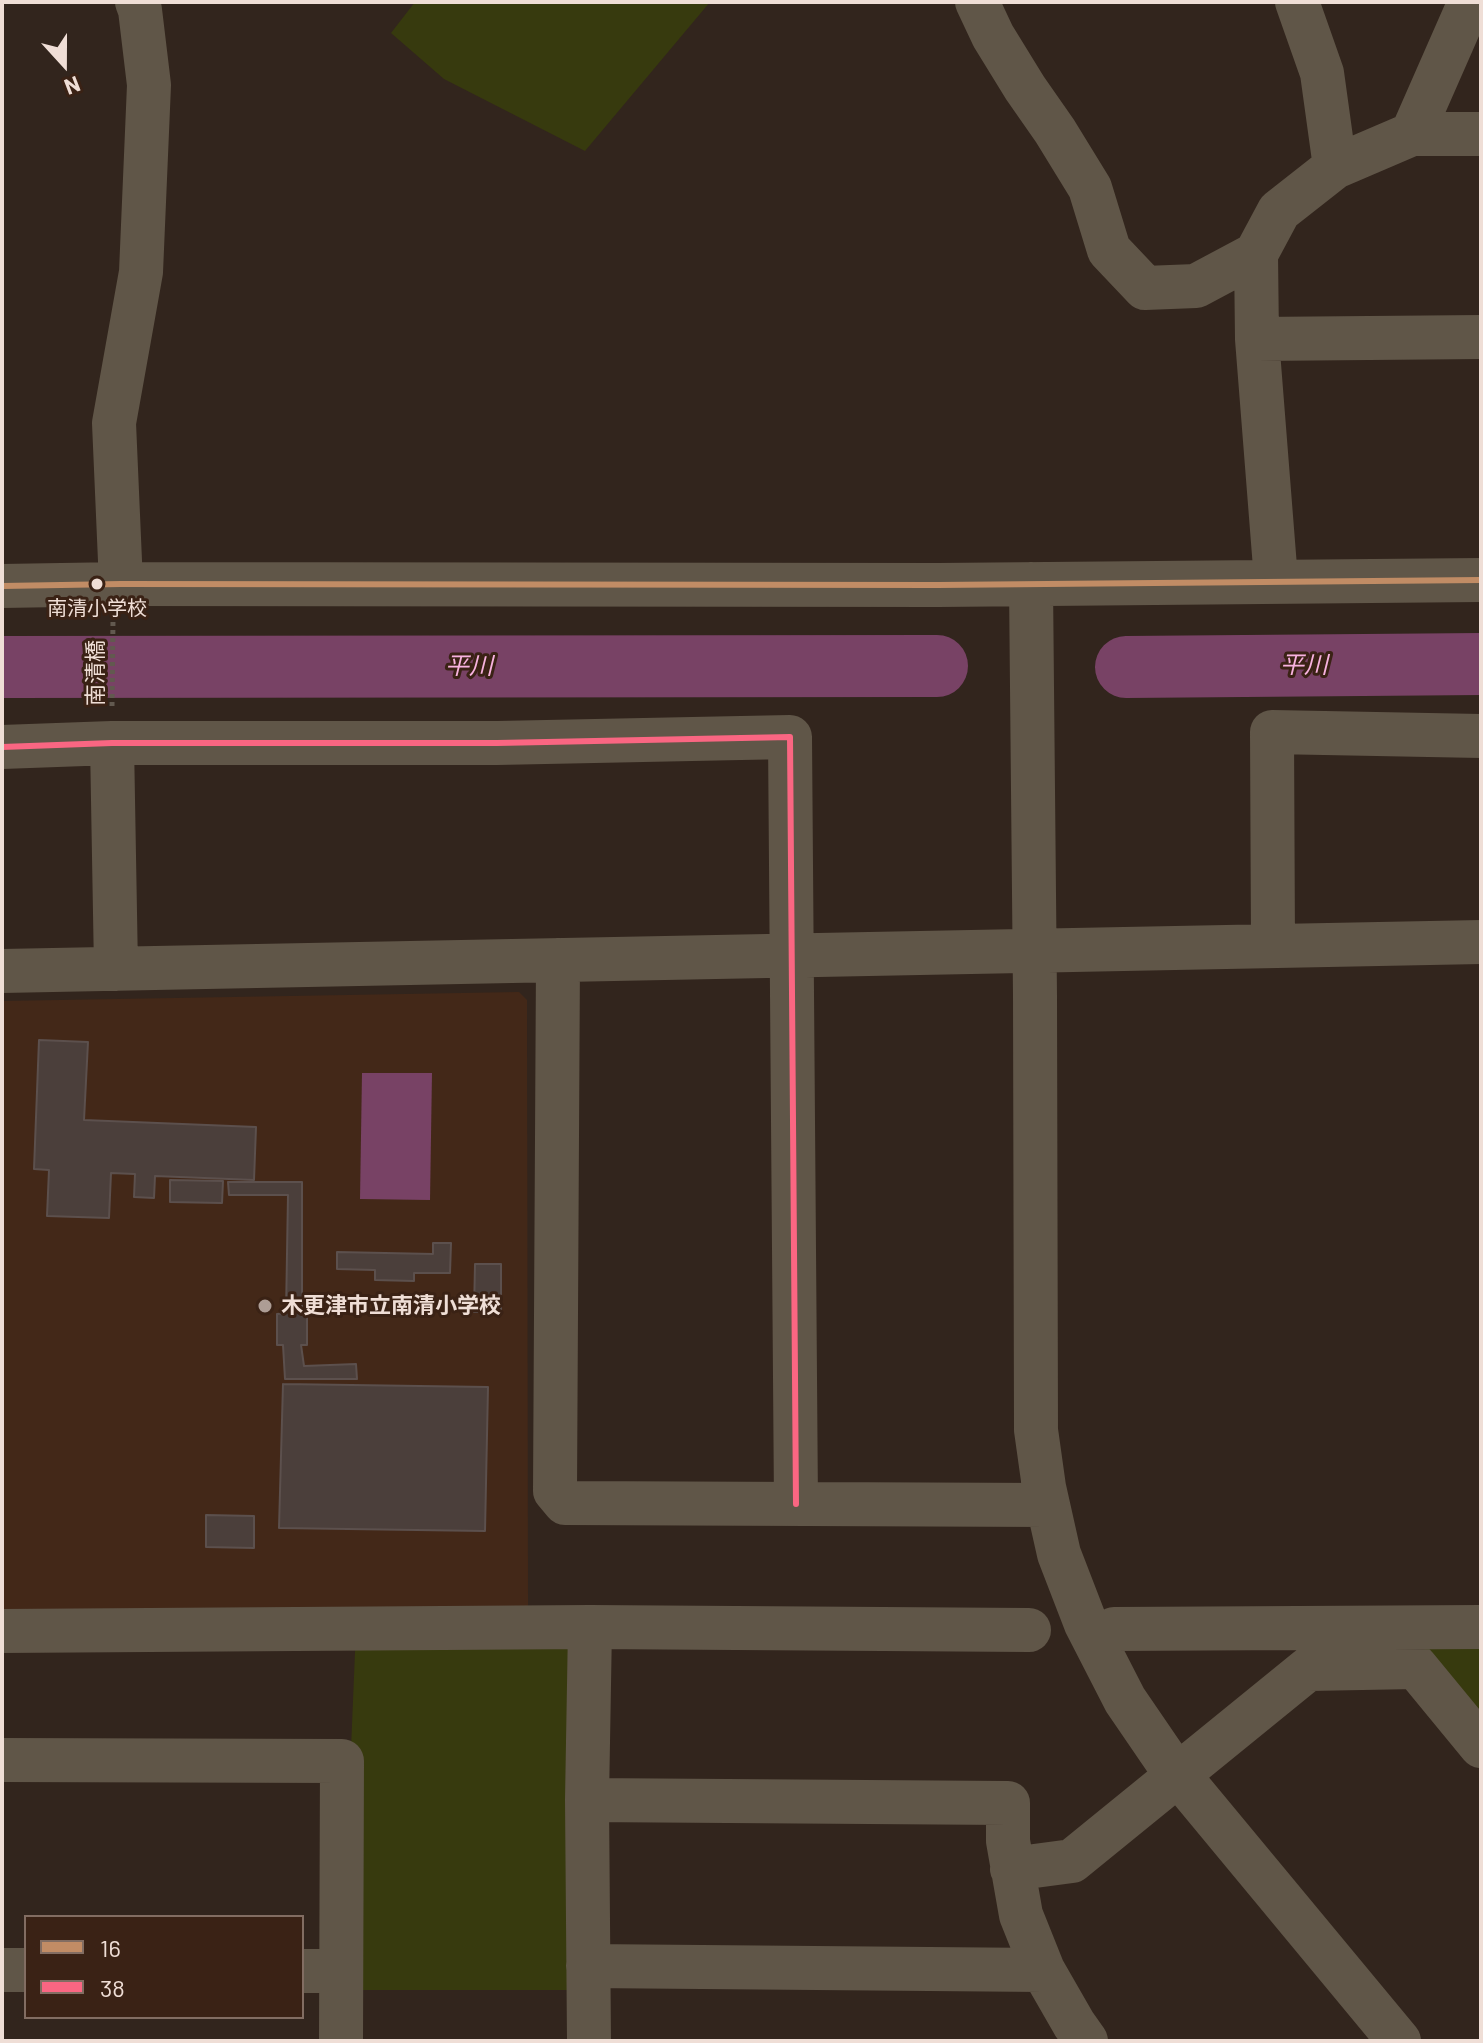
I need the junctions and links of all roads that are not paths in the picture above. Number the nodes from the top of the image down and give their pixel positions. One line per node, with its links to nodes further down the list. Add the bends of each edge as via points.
1 (137, 2): 15 (street, via 149,85 141,272 114,423)
2 (977, 2): 8 (street, via 1090,188 1109,250 1145,288 1196,286)
3 (1297, 2): 7 (street, via 1322,73)
4 (1470, 2): 5 (street)
5 (1412, 134): 6 (street); 7 (street)
6 (1481, 134)
7 (1335, 167): 8 (street, via 1279,211)
8 (1256, 254): 10 (street)
9 (1481, 337): 10 (street)
10 (1257, 339): 11 (street)
11 (1276, 580): 12 (street); 13 (street)
12 (1481, 580)
13 (1031, 584): 15 (street); 21 (street)
14 (2, 586): 15 (street)
15 (117, 604)
16 (112, 725): 18 (street); 22 (street, via 497,743 790,737); 24 (street)
17 (1481, 736): 20 (street, via 1272,732)
18 (2, 747)
19 (1481, 942): 20 (street)
20 (1273, 946): 21 (street)
21 (1035, 951): 22 (street); 27 (street, via 1036,1430)
22 (791, 956): 23 (street); 26 (street)
23 (558, 960): 24 (street); 26 (street, via 555,1491 565,1503)
24 (116, 969): 25 (street)
25 (2, 971)
26 (796, 1504): 27 (street)
27 (1048, 1505): 35 (street, via 1059,1554 1086,1624 1125,1700)
28 (590, 1627): 31 (street); 32 (street); 36 (street)
29 (1481, 1627): 30 (street)
30 (1114, 1629)
31 (1029, 1630)
32 (2, 1631)
33 (1481, 1746): 35 (street, via 1416,1667 1308,1669)
34 (2, 1760): 42 (street, via 342,1761)
35 (1178, 1774): 37 (street, via 1072,1861); 46 (street)
36 (587, 1800): 37 (street, via 1008,1803); 38 (street)
37 (1012, 1869): 41 (street, via 1021,1915)
38 (588, 1966): 41 (street); 44 (street)
39 (2, 1970): 40 (street)
40 (24, 1970)
41 (1043, 1970): 45 (street)
42 (322, 1971): 43 (street)
43 (341, 2041)
44 (589, 2041)
45 (1086, 2041)
46 (1399, 2041)

